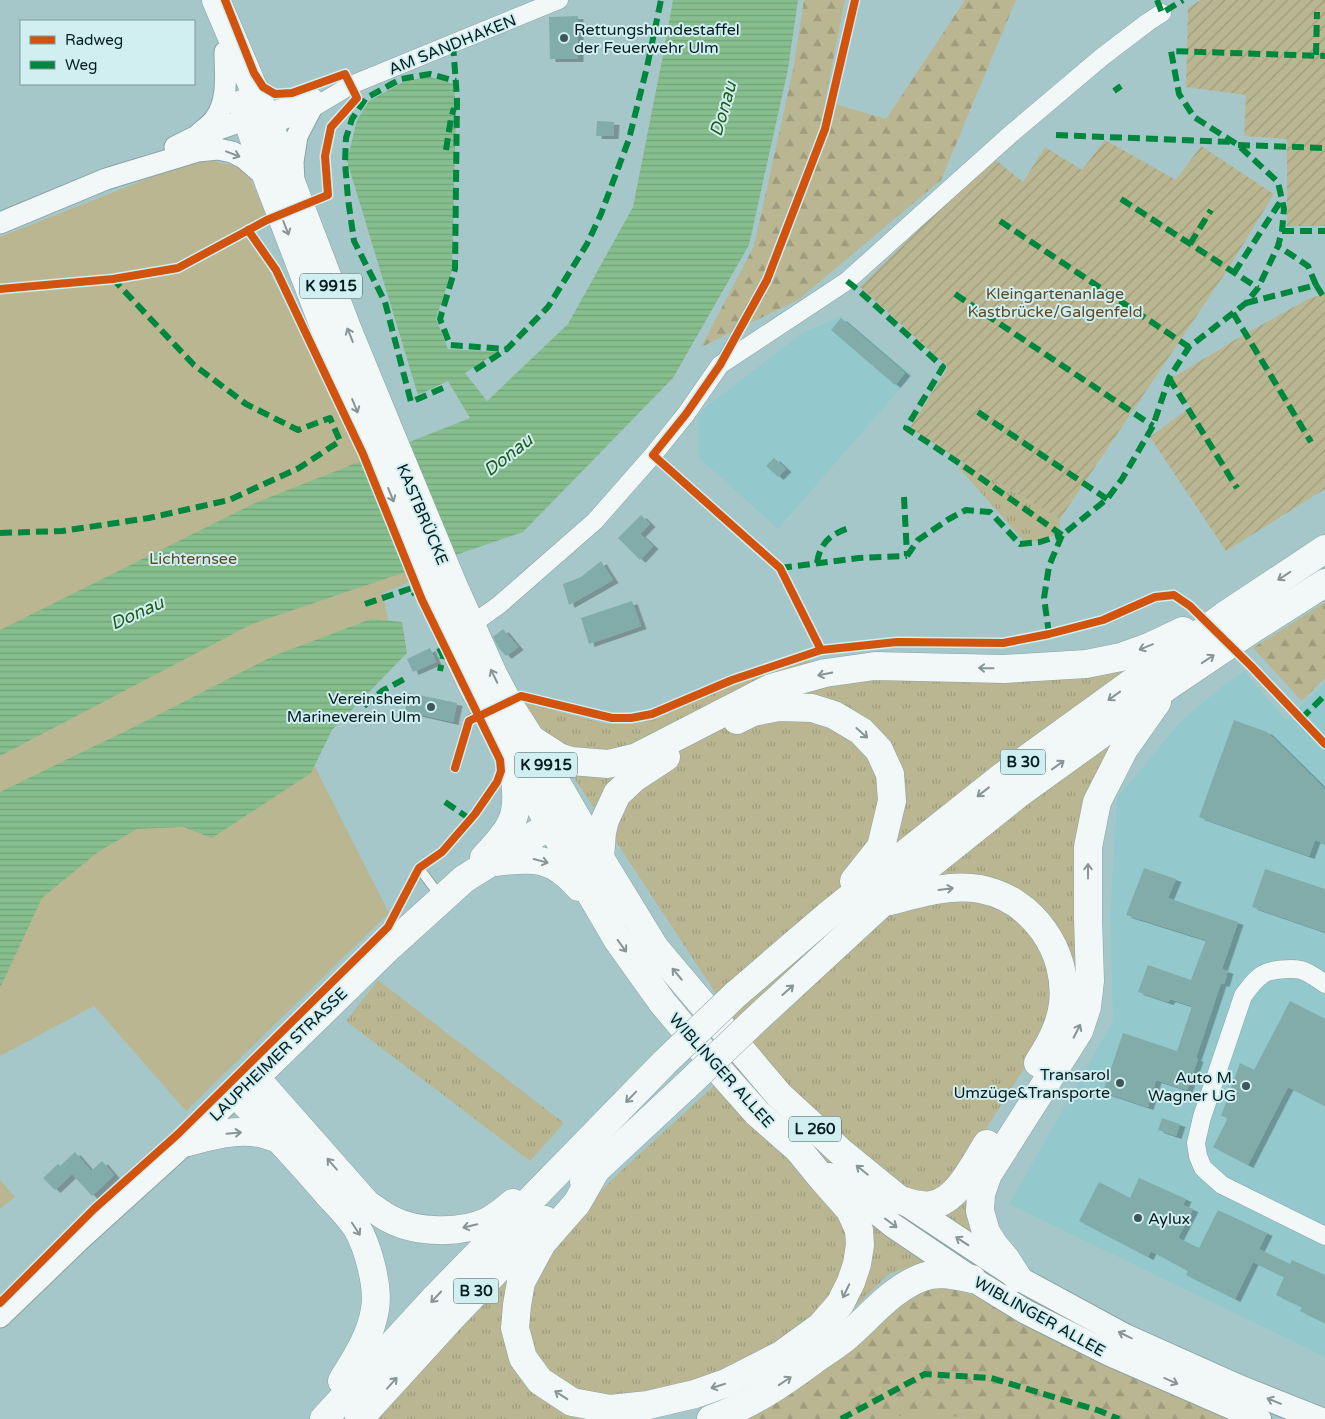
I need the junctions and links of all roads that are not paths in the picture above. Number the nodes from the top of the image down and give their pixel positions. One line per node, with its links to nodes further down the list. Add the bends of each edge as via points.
1 (208, 0): 6 (main road, K 9915)
2 (216, 0): 9 (main road, K 9915)
3 (560, 0): 7 (street, AM SANDHAKEN)
4 (855, 0): 15 (lane, via 825,129 767,280)
5 (1162, 13): 15 (street, via 1102,57 1012,133 847,281)
6 (225, 52): 9 (main road, K 9915); 10 (street, via 223,103 215,119)
7 (346, 88): 8 (street, AM SANDHAKEN); 9 (street, AM SANDHAKEN)
8 (311, 109): 9 (street, AM SANDHAKEN); 13 (street, via 297,136 293,162)
9 (258, 123): 10 (street); 12 (main road, K 9915); 13 (main road, K 9915)
10 (194, 138): 11 (street)
11 (106, 179): 12 (street, one-way to 12, via 187,153 218,149 244,158); 14 (street)
12 (269, 183): 16 (main road, K 9915, one-way to 16, via 338,363)
13 (295, 192): 16 (main road, K 9915, one-way to 13)
14 (0, 223)
15 (720, 365): 20 (street, via 686,414 595,521 499,605)
16 (383, 445): 20 (main road, KASTBRÜCKE / K 9915)
17 (1325, 549): 19 (main road, B 30, one-way to 19)
18 (1325, 583): 21 (main road, B 30, one-way to 18)
19 (1224, 616): 23 (main road, one-way to 23, via 1121,657 1086,664 1004,669 875,666 825,673 771,688 637,757 608,764 571,762 559,757); 34 (main road, B 30, one-way to 34, via 1003,776)
20 (460, 629): 23 (main road, K 9915, one-way to 20, via 493,674); 24 (main road, WIBLINGER ALLEE / K 9915, via 472,684)
21 (1168, 686): 32 (main road, B 30, one-way to 21, via 1017,795); 44 (main road, one-way to 21, via 986,1232 980,1211 981,1194 988,1174 1079,1030 1087,1007 1090,981 1088,847 1097,802 1124,749)
22 (473, 718): 25 (lane, via 469,721)
23 (524, 729): 26 (main road, WIBLINGER ALLEE / K 9915)
24 (513, 761): 26 (main road, WIBLINGER ALLEE / K 9915); 30 (main road, via 517,807 513,822)
25 (455, 768)
26 (562, 818): 27 (main road, WIBLINGER ALLEE / K 9915); 28 (main road, LAUPHEIMER STRASSE); 33 (main road, WIBLINGER ALLEE / K 9915)
27 (600, 858): 34 (main road, one-way to 34, via 607,814 617,794 634,778 662,759 753,712 779,707 812,708 834,715 861,731 879,750 891,783 892,801 881,846); 42 (main road, WIBLINGER ALLEE / L 260, one-way to 27, via 779,1095 655,948)
28 (493, 862): 30 (main road, LAUPHEIMER STRASSE / L 260); 33 (main road, L 260, one-way to 33, via 530,858 556,866)
29 (419, 868): 31 (lane)
30 (464, 879): 31 (main road, LAUPHEIMER STRASSE / L 260)
31 (442, 898): 36 (main road, LAUPHEIMER STRASSE / L 260)
32 (882, 903): 40 (main road, B 30, one-way to 32, bridge); 42 (main road, one-way to 42, via 919,893 962,887 996,894 1028,912 1042,926 1058,956 1064,991 1054,1039 960,1186 942,1203 930,1206)
33 (596, 905): 39 (main road, WIBLINGER ALLEE / L 260, one-way to 39, via 616,939 662,1002 757,1113)
34 (827, 916): 41 (main road, B 30, one-way to 41, bridge, via 735,995)
35 (1325, 984): 43 (street, via 1301,970 1287,969 1263,973 1253,982 1243,996 1196,1143 1203,1168 1222,1185)
36 (246, 1086): 37 (main road); 38 (street, LAUPHEIMER STRASSE); 41 (main road, one-way to 36, via 532,1184 488,1221 466,1228 415,1228 391,1220 367,1204)
37 (280, 1140): 38 (main road, one-way to 37, via 238,1132 259,1133); 47 (main road, one-way to 47, via 356,1226 364,1243 374,1284 376,1307 363,1348)
38 (188, 1142): 46 (street, LAUPHEIMER STRASSE)
39 (798, 1149): 40 (main road, one-way to 40, via 850,1210 859,1230 857,1264 840,1304 820,1326 781,1355 726,1384 648,1406 610,1409 572,1402 540,1381 523,1358 515,1328 521,1282 542,1244 577,1203); 45 (main road, WIBLINGER ALLEE / L 260, one-way to 45, via 892,1225)
40 (597, 1168): 49 (main road, B 30, one-way to 40, via 458,1310)
41 (555, 1174): 48 (main road, B 30, one-way to 48)
42 (900, 1200): 44 (main road, WIBLINGER ALLEE / L 260, one-way to 42)
43 (1325, 1236)
44 (1018, 1278): 52 (main road, WIBLINGER ALLEE / L 260, one-way to 44, via 1125,1336)
45 (972, 1279): 50 (main road, one-way to 45, via 784,1382 845,1338 906,1284 937,1274); 51 (main road, WIBLINGER ALLEE / L 260, one-way to 51, via 1026,1312 1110,1354)
46 (0, 1317)
47 (320, 1419)
48 (324, 1419)
49 (359, 1419)
50 (711, 1419)
51 (1259, 1419)
52 (1319, 1419)

